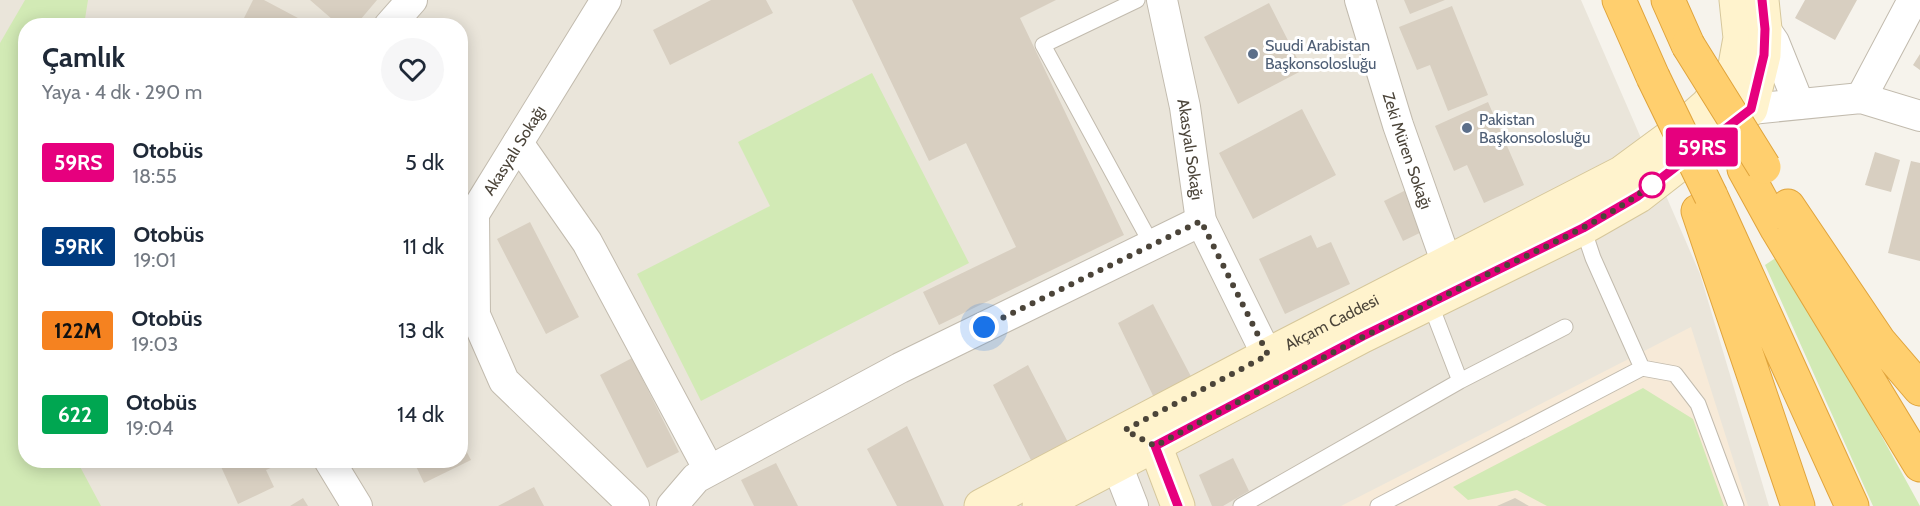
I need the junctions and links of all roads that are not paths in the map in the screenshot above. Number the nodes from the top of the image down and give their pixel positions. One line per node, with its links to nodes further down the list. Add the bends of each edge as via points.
1 (412, 0): 11 (street)
2 (606, 0): 16 (street, Akasyalı Sokağı)
3 (1137, 0): 22 (lane, via 1043,45)
4 (1162, 0): 20 (street, Akasyalı Sokağı, via 1185,107)
5 (1360, 0): 23 (street, Zeki Müren Sokağı)
6 (1618, 0): 19 (highway, bridge)
7 (1668, 0): 17 (highway, bridge, via 1704,87)
8 (1736, 0): 18 (main road, via 1740,38 1734,71)
9 (1913, 0): 12 (street)
10 (1763, 14): 13 (street); 14 (main road, via 1764,55)
11 (396, 18)
12 (1861, 98): 13 (street); 15 (street)
13 (1799, 104): 14 (street)
14 (1751, 109): 18 (main road)
15 (1920, 116)
16 (518, 143): 33 (street, via 587,242); 35 (street, Akasyalı Sokağı, via 474,214 475,315 504,381)
17 (1754, 168): 29 (highway, via 1801,227 1879,341); 31 (highway, via 1813,290)
18 (1630, 185): 21 (main road, Akçam Caddesi); 23 (main road, Akçam Caddesi)
19 (1703, 198): 45 (highway); 46 (highway)
20 (1201, 221): 22 (street); 26 (street, Akasyalı Sokağı)
21 (1583, 228): 24 (main road, Akçam Caddesi); 27 (lane)
22 (1152, 245): 33 (street, via 900,368)
23 (1447, 264): 26 (main road, Akçam Caddesi)
24 (1430, 303): 28 (lane); 30 (main road, Akçam Caddesi)
25 (1565, 327): 28 (lane)
26 (1268, 355): 30 (main road, Akçam Caddesi)
27 (1642, 368): 43 (lane); 44 (lane, via 1675,374 1698,404)
28 (1460, 381): 42 (lane)
29 (1920, 389)
30 (1133, 449): 37 (main road, Akçam Caddesi); 38 (main road, Akçam Caddesi); 39 (street); 40 (main road); 41 (main road)
31 (1920, 465)
32 (334, 468): 34 (street)
33 (709, 470): 36 (street, via 696,478)
34 (357, 506)
35 (633, 506)
36 (672, 506)
37 (981, 506)
38 (1039, 506)
39 (1133, 506)
40 (1154, 506)
41 (1178, 506)
42 (1241, 506)
43 (1378, 506)
44 (1736, 506)
45 (1798, 506)
46 (1852, 506)

